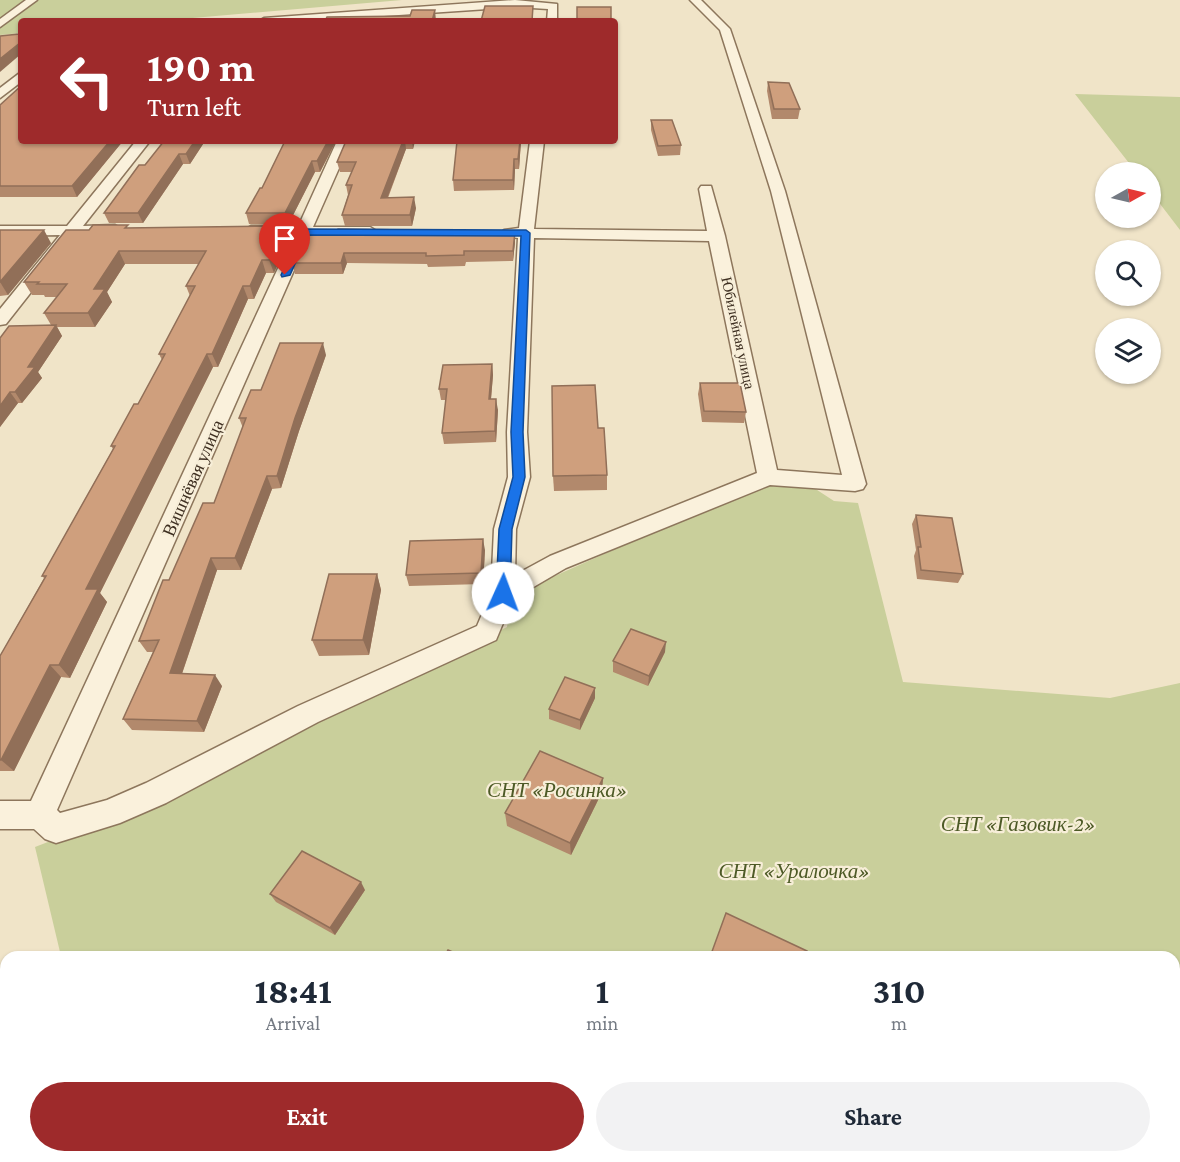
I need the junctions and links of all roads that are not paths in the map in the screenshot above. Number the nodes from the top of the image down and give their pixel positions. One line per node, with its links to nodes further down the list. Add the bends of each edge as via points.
1 (32, 0): 7 (street)
2 (695, 0): 24 (street, via 725,29 778,191 855,484)
3 (519, 2): 4 (street); 6 (street, via 553,6)
4 (398, 17): 5 (street)
5 (364, 18)
6 (552, 18)
7 (0, 24)
8 (18, 79): 9 (street)
9 (0, 94)
10 (141, 144): 14 (street)
11 (343, 144): 18 (street, Вишнёвая улица)
12 (537, 144): 21 (street)
13 (706, 189): 22 (street, Юбилейная улица)
14 (73, 230): 15 (street); 16 (street); 23 (street)
15 (131, 230)
16 (0, 231)
17 (235, 231): 18 (street)
18 (305, 232): 19 (street); 27 (street, Вишнёвая улица)
19 (386, 232)
20 (491, 233): 21 (street)
21 (526, 233): 22 (street); 25 (street, via 517,432 519,477 505,529)
22 (717, 236): 24 (street, Юбилейная улица)
23 (0, 320)
24 (768, 477): 25 (street, via 558,562)
25 (503, 593): 27 (street, via 487,633 457,649 308,714 110,813 56,829)
26 (0, 815): 27 (street)
27 (40, 815)

